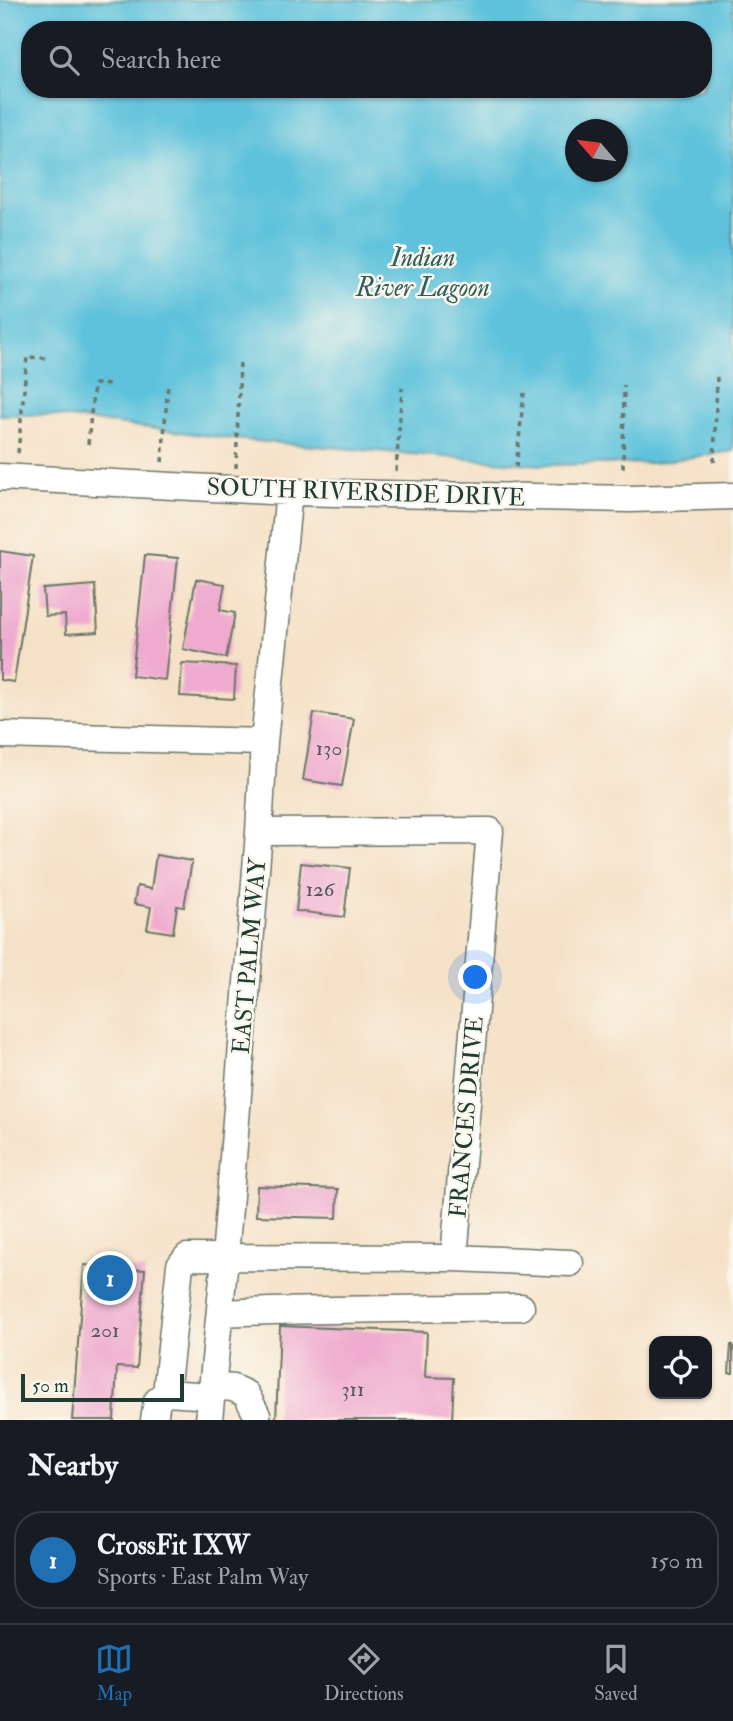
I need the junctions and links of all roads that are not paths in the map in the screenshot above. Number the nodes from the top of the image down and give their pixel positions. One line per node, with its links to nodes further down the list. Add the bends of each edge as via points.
1 (0, 477): 2 (street, SOUTH RIVERSIDE DRIVE)
2 (289, 492): 3 (street, SOUTH RIVERSIDE DRIVE, via 630,499); 5 (street, EAST PALM WAY)
3 (733, 496)
4 (0, 735): 5 (street)
5 (264, 742): 6 (street, EAST PALM WAY)
6 (259, 832): 7 (street, EAST PALM WAY); 8 (street, FRANCES DRIVE, via 490,831)
7 (225, 1258): 8 (street); 11 (street, EAST PALM WAY); 12 (street, via 187,1257 180,1265)
8 (454, 1258): 9 (street)
9 (570, 1262)
10 (521, 1307): 11 (street)
11 (220, 1313): 13 (street, EAST PALM WAY)
12 (166, 1393): 13 (street); 14 (street, via 158,1401)
13 (211, 1401): 15 (street, via 233,1388 246,1394)
14 (154, 1420)
15 (257, 1420)

